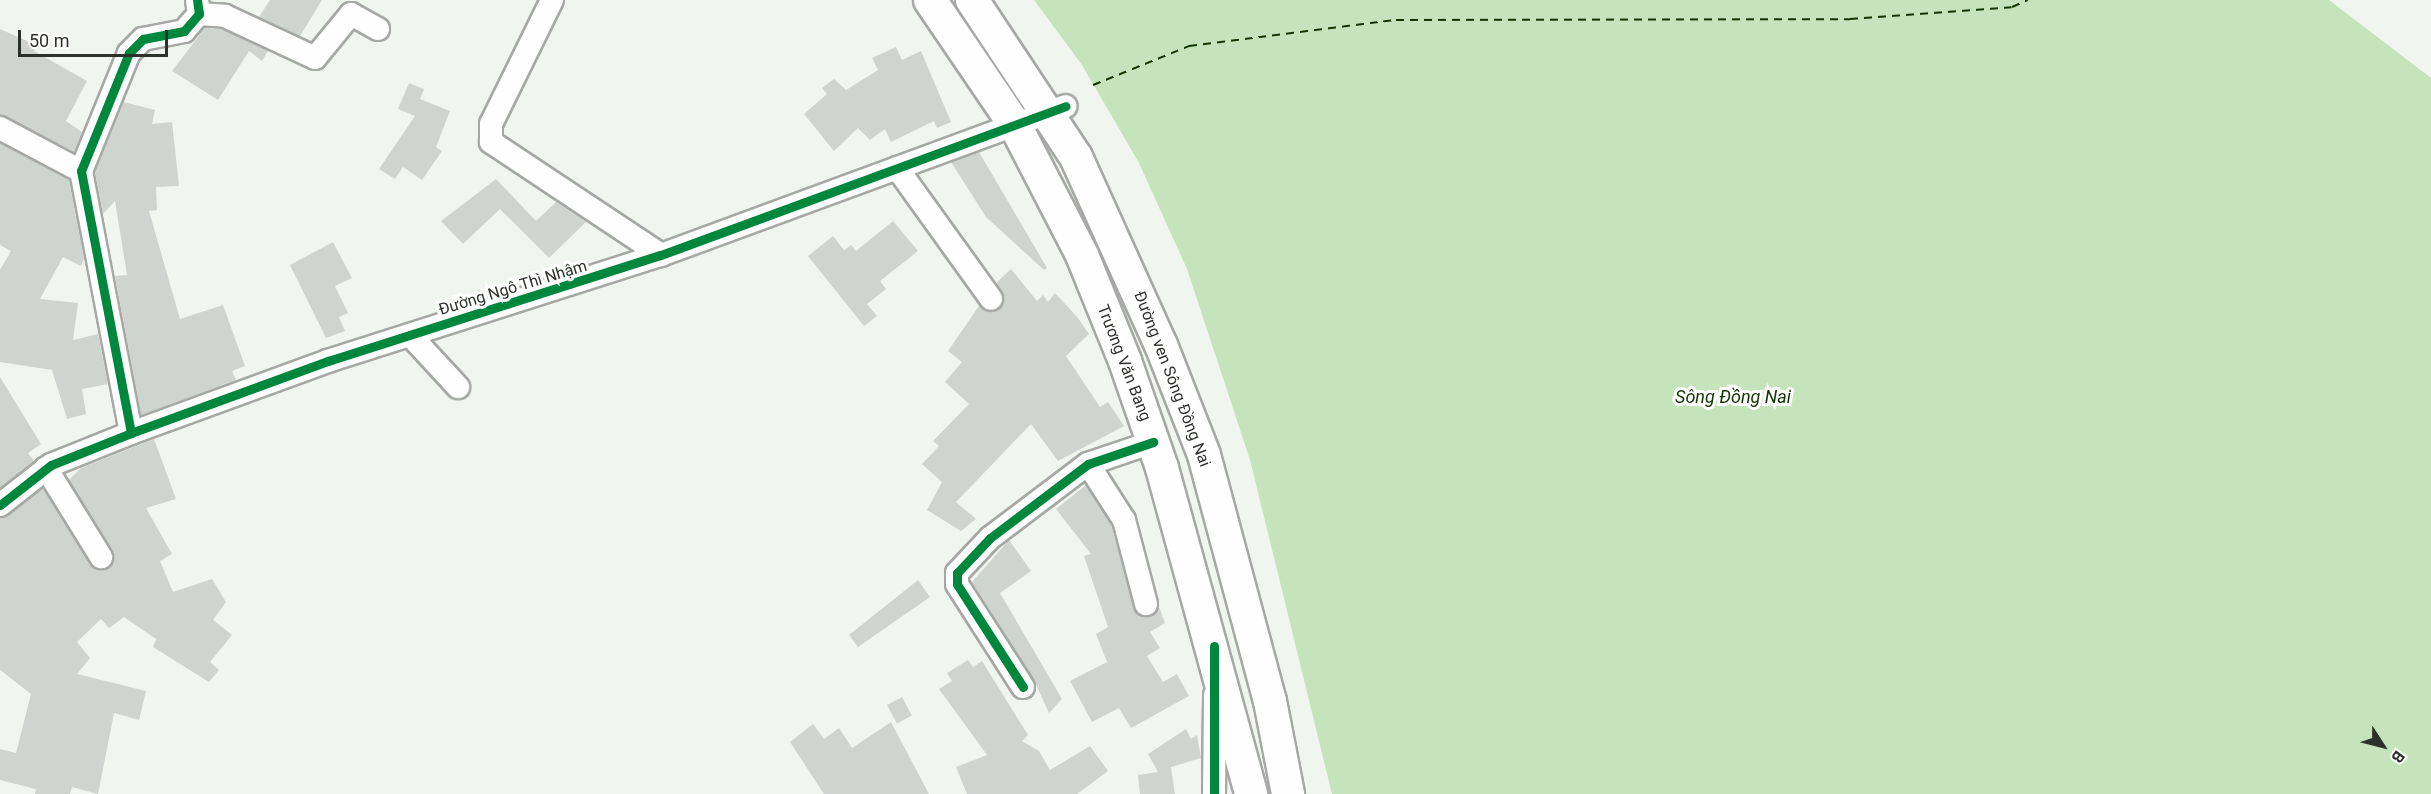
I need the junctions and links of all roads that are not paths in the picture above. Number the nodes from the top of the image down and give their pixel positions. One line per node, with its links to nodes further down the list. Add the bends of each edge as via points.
1 (552, 0): 10 (street, via 492,124 491,142)
2 (930, 0): 6 (main road, Trương Văn Bang)
3 (972, 0): 6 (main road, Đường ven Sông Đồng Nai)
4 (198, 7): 5 (street, via 315,58 351,14); 9 (street, via 184,31 143,39 129,53)
5 (378, 29)
6 (1043, 114): 8 (street, Đường Ngô Thì Nhậm); 15 (main road, Trương Văn Bang, via 1082,255); 25 (main road, Đường ven Sông Đồng Nai, via 1076,156 1117,240 1204,455 1270,701)
7 (0, 128): 9 (street)
8 (897, 168): 10 (street, Đường Ngô Thì Nhậm); 11 (street)
9 (81, 171): 14 (street)
10 (661, 255): 12 (street, Đường Ngô Thì Nhậm)
11 (991, 300)
12 (410, 335): 13 (street); 14 (street, Đường Ngô Thì Nhậm)
13 (458, 387)
14 (131, 433): 17 (street, Đường Ngô Thì Nhậm)
15 (1153, 442): 16 (street); 21 (main road, Trương Văn Bang)
16 (1088, 464): 20 (street, via 1124,520); 22 (street, via 990,538 957,573 957,584)
17 (46, 468): 18 (street, Đường Ngô Thì Nhậm); 19 (street)
18 (0, 505)
19 (101, 557)
20 (1146, 604)
21 (1214, 646): 23 (street); 24 (main road, Trương Văn Bang)
22 (1023, 687)
23 (1214, 794)
24 (1251, 794)
25 (1288, 794)

